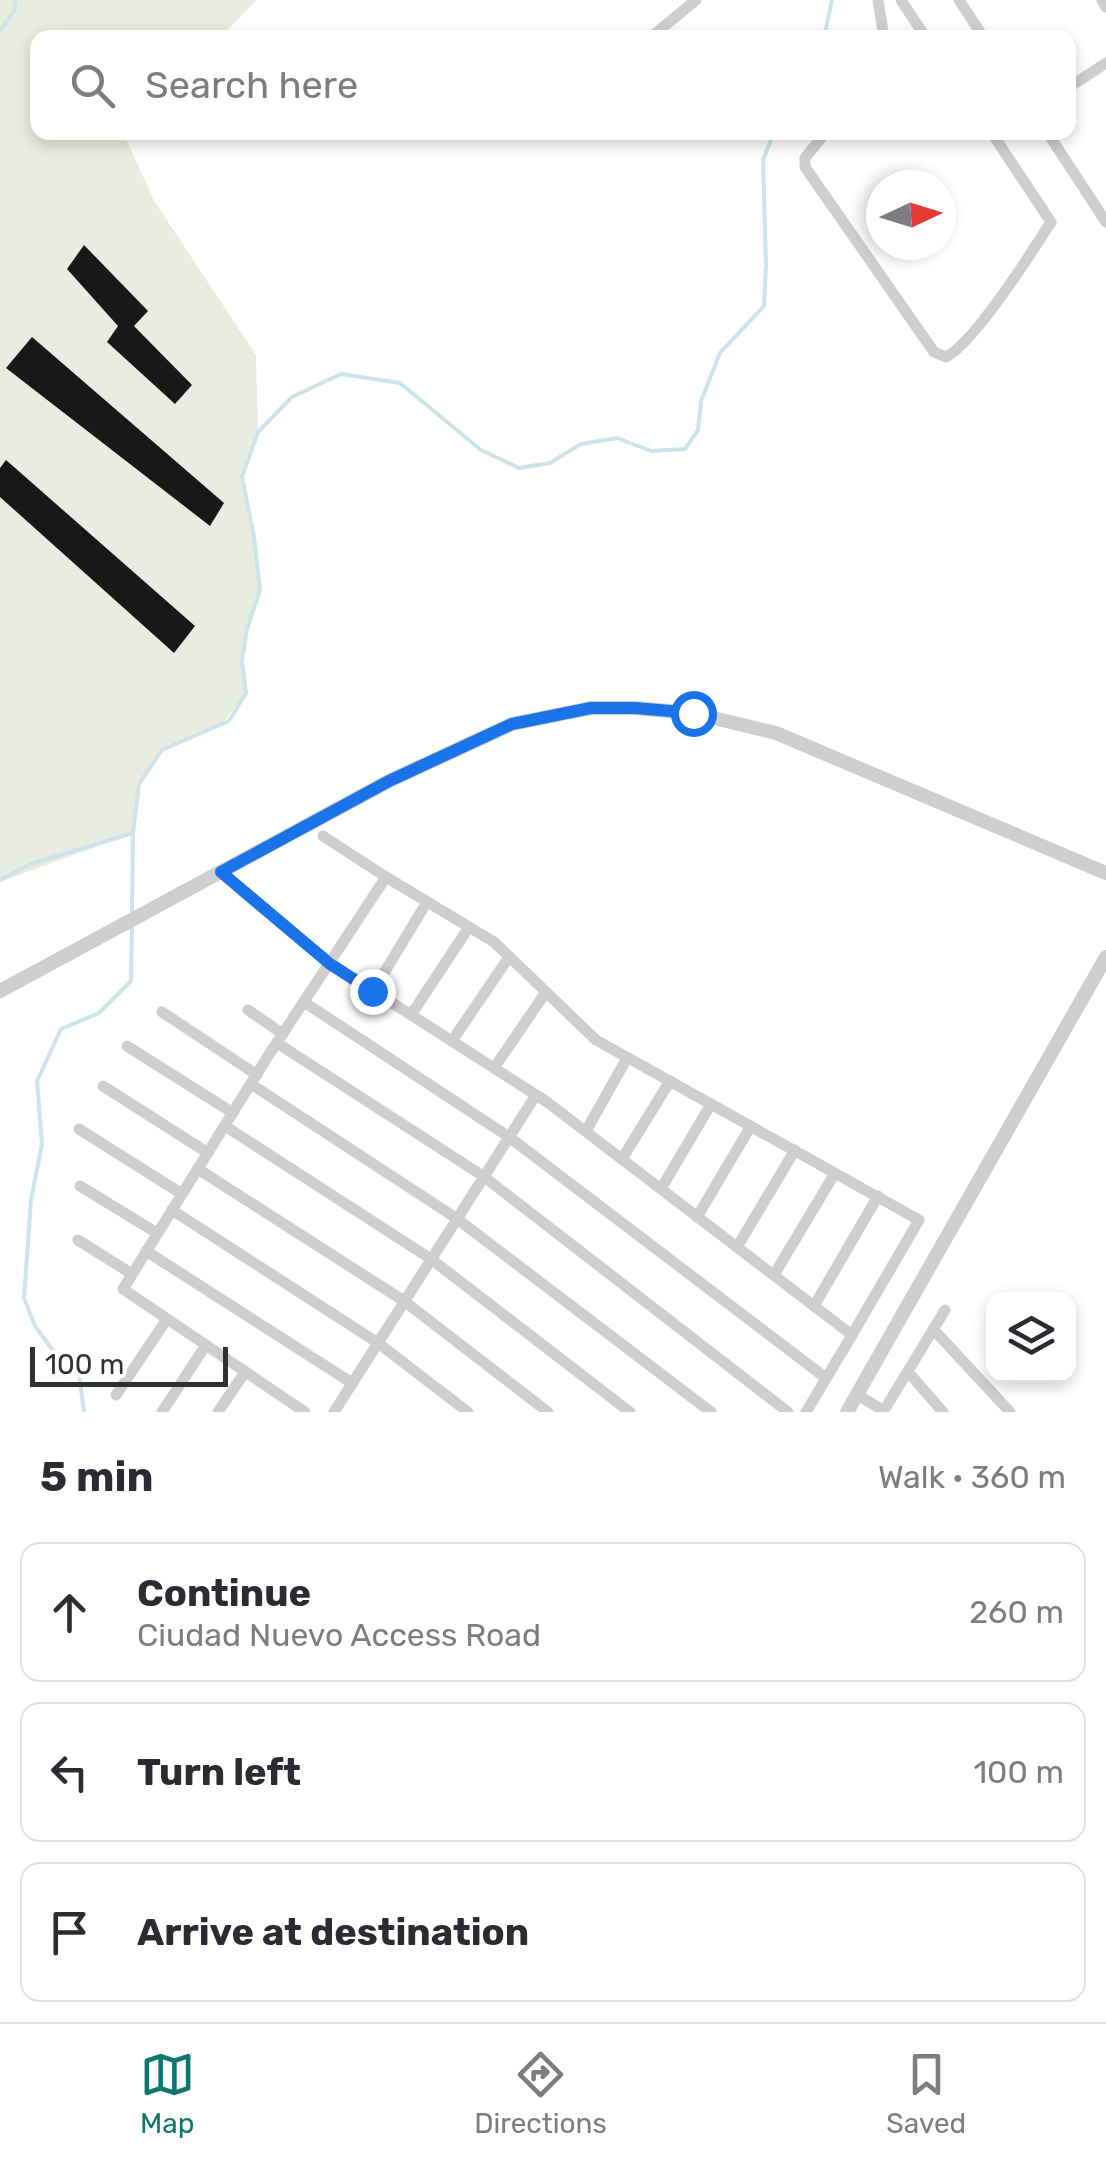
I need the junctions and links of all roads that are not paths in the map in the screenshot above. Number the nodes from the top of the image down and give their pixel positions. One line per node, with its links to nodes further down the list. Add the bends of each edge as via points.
1 (696, 0): 7 (street)
2 (878, 0): 8 (street)
3 (901, 0): 9 (street)
4 (958, 0): 10 (street)
5 (1102, 0): 6 (street)
6 (1106, 6)
7 (660, 30)
8 (883, 30)
9 (921, 30)
10 (979, 30)
11 (1106, 63): 12 (street)
12 (1076, 83)
13 (820, 140): 14 (street, via 805,167 934,352 946,357 997,300 1051,222)
14 (999, 140)
15 (1052, 140): 16 (street)
16 (1106, 222)
17 (324, 836): 20 (street)
18 (221, 872): 19 (street, via 512,724 591,708 635,708 776,732); 25 (street); 26 (street)
19 (1106, 873)
20 (386, 877): 21 (street); 25 (street)
21 (427, 902): 22 (street); 27 (street)
22 (468, 927): 23 (street); 32 (street)
23 (510, 957): 28 (street); 34 (street)
24 (1106, 958): 83 (street)
25 (330, 964): 27 (street); 29 (street)
26 (0, 991)
27 (372, 991): 32 (street)
28 (546, 992): 36 (street, via 596,1040); 37 (street)
29 (304, 1002): 33 (street); 48 (street)
30 (248, 1010): 33 (street)
31 (162, 1012): 38 (street)
32 (411, 1016): 34 (street)
33 (280, 1038): 38 (street); 54 (street)
34 (452, 1042): 37 (street)
35 (127, 1046): 43 (street)
36 (627, 1058): 39 (street); 47 (street)
37 (494, 1068): 41 (street)
38 (254, 1080): 43 (street); 61 (street)
39 (670, 1082): 42 (street); 51 (street)
40 (104, 1086): 50 (street)
41 (536, 1095): 47 (street); 48 (street)
42 (711, 1104): 45 (street); 56 (street)
43 (233, 1113): 44 (street)
44 (225, 1126): 50 (street); 66 (street)
45 (751, 1126): 49 (street); 60 (street)
46 (79, 1129): 57 (street)
47 (586, 1131): 51 (street)
48 (509, 1137): 54 (street); 79 (street)
49 (795, 1150): 53 (street); 64 (street)
50 (208, 1153): 52 (street)
51 (622, 1159): 56 (street)
52 (198, 1169): 57 (street); 69 (street)
53 (836, 1173): 58 (street); 68 (street)
54 (483, 1176): 61 (street); 94 (street)
55 (80, 1186): 62 (street)
56 (661, 1189): 60 (street)
57 (182, 1194): 59 (street)
58 (878, 1196): 70 (street); 74 (street, via 920,1220)
59 (172, 1210): 62 (street); 75 (street)
60 (697, 1216): 64 (street)
61 (456, 1218): 66 (street); 93 (street)
62 (158, 1234): 65 (street)
63 (78, 1240): 67 (street)
64 (737, 1247): 68 (street)
65 (146, 1251): 67 (street); 80 (street)
66 (430, 1259): 69 (street); 92 (street)
67 (132, 1274): 72 (street, via 123,1289)
68 (774, 1276): 70 (street)
69 (404, 1301): 75 (street); 91 (street)
70 (814, 1306): 74 (street)
71 (945, 1310): 73 (street)
72 (166, 1318): 76 (street); 81 (street)
73 (934, 1330): 78 (street); 97 (street)
74 (852, 1335): 79 (street)
75 (378, 1343): 80 (street); 90 (street)
76 (206, 1345): 77 (street); 85 (street)
77 (245, 1372): 82 (street); 86 (street)
78 (908, 1374): 84 (street); 96 (street)
79 (826, 1378): 95 (street)
80 (352, 1383): 89 (street)
81 (116, 1395)
82 (283, 1397): 87 (street); 88 (street)
83 (854, 1406): 84 (street)
84 (883, 1411)
85 (162, 1412)
86 (218, 1412)
87 (274, 1412)
88 (305, 1412)
89 (334, 1412)
90 (468, 1412)
91 (548, 1412)
92 (630, 1412)
93 (711, 1412)
94 (788, 1412)
95 (806, 1412)
96 (944, 1412)
97 (1010, 1412)

